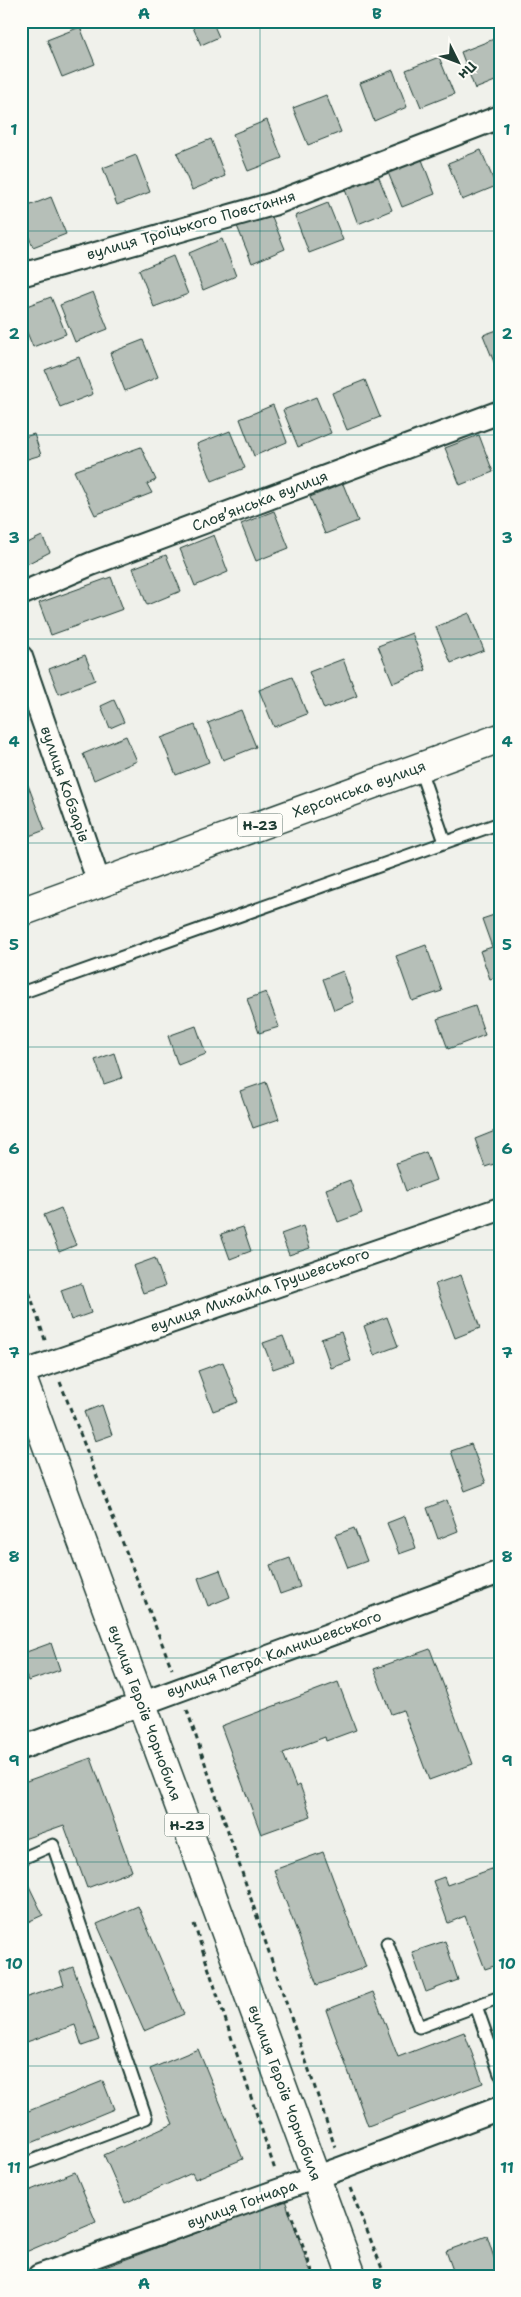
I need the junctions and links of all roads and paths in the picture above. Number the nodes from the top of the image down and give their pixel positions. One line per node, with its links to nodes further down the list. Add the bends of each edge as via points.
1 (500, 117): 2 (street, вулиця Троїцького Повстання, via 273,204)
2 (21, 275)
3 (500, 412): 4 (street, Словʼянська вулиця)
4 (21, 594)
5 (21, 657): 10 (street, вулиця Кобзарів)
6 (500, 738): 7 (main road, Херсонська вулиця / Н-23)
7 (419, 767): 9 (lane); 10 (main road, Херсонська вулиця / Н-23)
8 (500, 823): 9 (lane)
9 (446, 842): 12 (lane)
10 (99, 883): 11 (main road, Херсонська вулиця / Н-23)
11 (21, 912)
12 (21, 993)
13 (500, 1209): 15 (street, вулиця Михайла Грушевського)
14 (21, 1267): 15 (path)
15 (52, 1361): 16 (street, вулиця Михайла Грушевського); 18 (path)
16 (21, 1374): 19 (main road, вулиця Героїв Чорнобиля / Н-23)
17 (500, 1572): 18 (street, вулиця Петра Калнишевського)
18 (179, 1688): 19 (street, вулиця Петра Калнишевського); 28 (path)
19 (142, 1702): 20 (street, вулиця Петра Калнишевського); 29 (main road, вулиця Героїв Чорнобиля / Н-23)
20 (21, 1748)
21 (21, 1858): 27 (lane, via 54,1845 146,2118)
22 (387, 1943): 24 (lane, via 419,2027)
23 (500, 1997): 24 (lane)
24 (476, 2006): 25 (lane)
25 (500, 2074)
26 (500, 2108): 28 (street, вулиця Гончара)
27 (21, 2165)
28 (342, 2168): 29 (street, вулиця Гончара); 34 (path)
29 (317, 2177): 30 (street, вулиця Гончара); 33 (main road, вулиця Героїв Чорнобиля / Н-23)
30 (282, 2190): 31 (street, вулиця Гончара); 32 (path)
31 (39, 2276)
32 (314, 2276)
33 (352, 2276)
34 (386, 2276)

